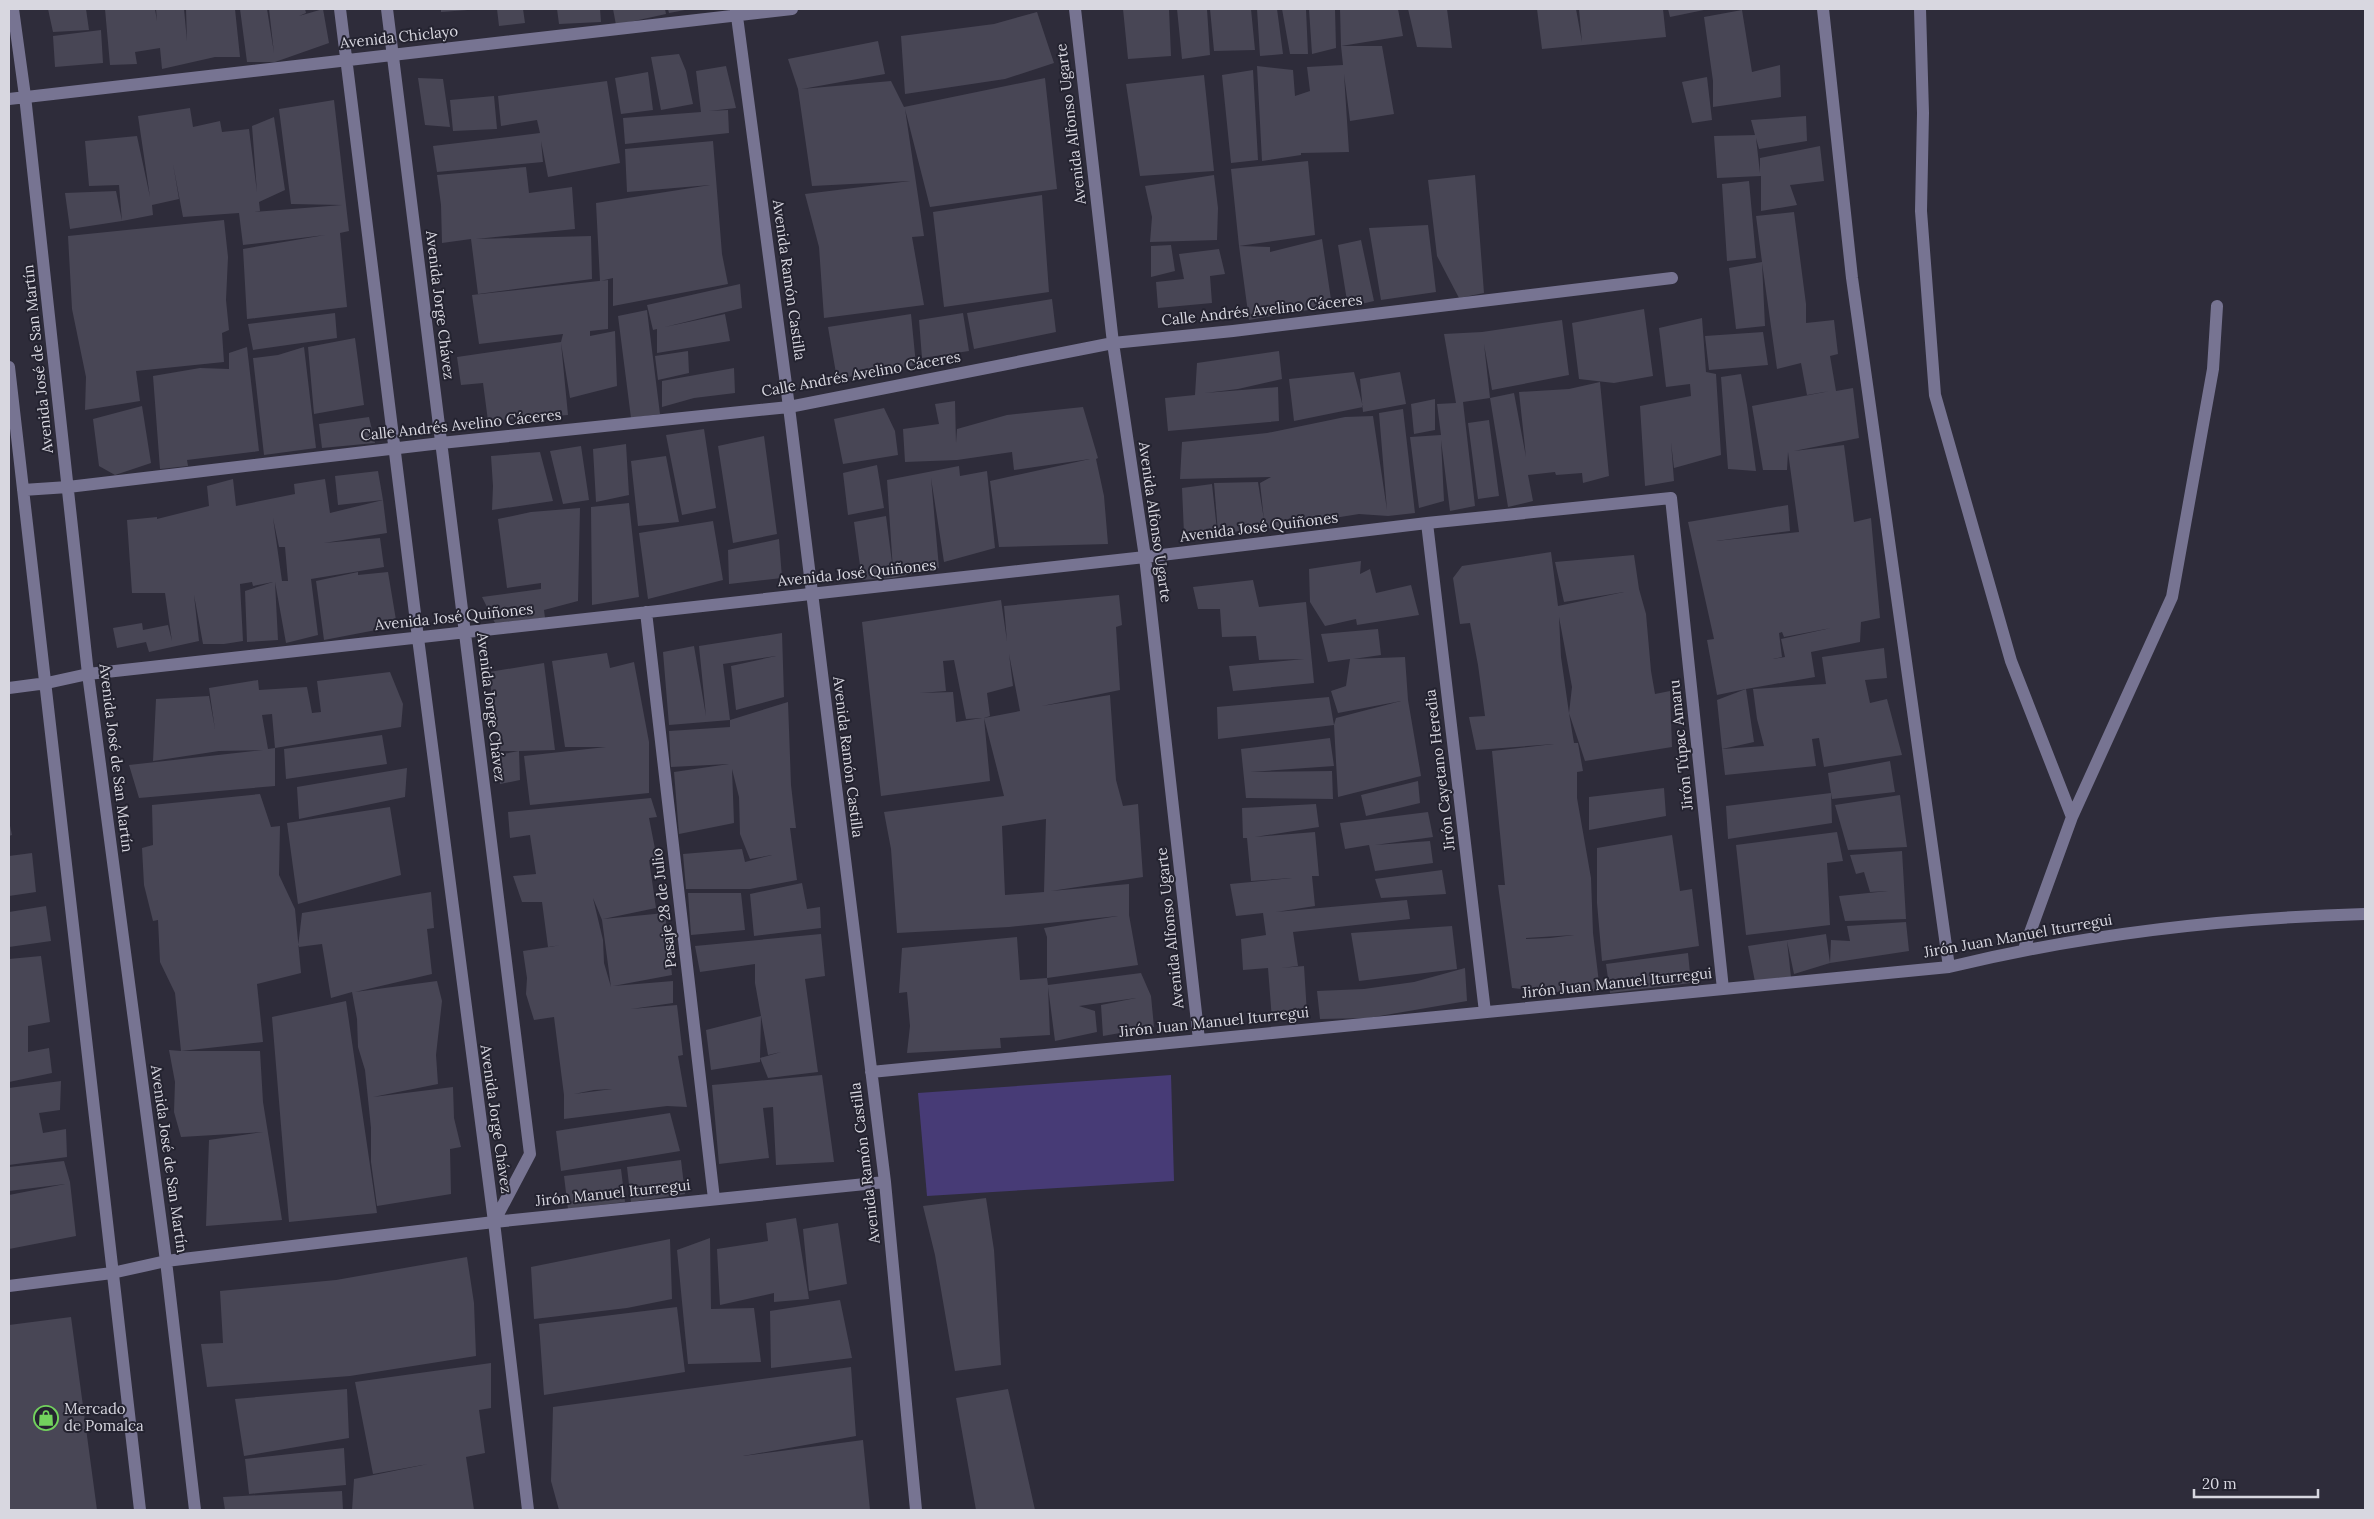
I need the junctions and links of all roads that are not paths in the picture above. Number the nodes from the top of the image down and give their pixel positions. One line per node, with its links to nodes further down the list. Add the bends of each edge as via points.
1 (13, 9): 11 (street, Avenida José de San Martín)
2 (340, 9): 10 (street, Avenida Jorge Chávez)
3 (387, 9): 9 (street, Avenida Jorge Chávez)
4 (792, 9): 8 (street, Avenida Chiclayo)
5 (1074, 9): 15 (street, Avenida Alfonso Ugarte)
6 (1823, 9): 35 (street, via 1852,278)
7 (1920, 9): 32 (street, via 1921,211 1935,395 2011,661)
8 (736, 12): 9 (street, Avenida Chiclayo); 17 (street, Avenida Ramón Castilla)
9 (393, 54): 10 (street, Avenida Chiclayo); 18 (street, Avenida Jorge Chávez)
10 (346, 59): 11 (street, Avenida Chiclayo); 19 (street, Avenida Jorge Chávez)
11 (25, 96): 12 (street, Avenida Chiclayo); 20 (street, Avenida José de San Martín)
12 (9, 99)
13 (1672, 278): 15 (street, Calle Andrés Avelino Cáceres)
14 (2217, 306): 32 (street, via 2213,369 2172,597)
15 (1113, 343): 17 (street, Calle Andrés Avelino Cáceres); 24 (street, Avenida Alfonso Ugarte)
16 (9, 367): 21 (street, Avenida José de San Martín)
17 (789, 406): 18 (street, Calle Andrés Avelino Cáceres); 25 (street, Avenida Ramón Castilla)
18 (441, 443): 19 (street, Calle Andrés Avelino Cáceres); 27 (street, Avenida Jorge Chávez)
19 (394, 448): 20 (street, Calle Andrés Avelino Cáceres); 28 (street, Avenida Jorge Chávez)
20 (68, 487): 21 (street, Calle Andrés Avelino Cáceres); 29 (street, Avenida José de San Martín)
21 (24, 490): 30 (street, Avenida José de San Martín)
22 (1671, 498): 23 (street, Avenida José Quiñones); 36 (street, Jirón Túpac Amaru)
23 (1427, 523): 24 (street, Avenida José Quiñones); 37 (street, Jirón Cayetano Heredia)
24 (1145, 557): 25 (street, Avenida José Quiñones); 38 (street, Avenida Alfonso Ugarte)
25 (811, 594): 26 (street, Avenida José Quiñones); 39 (street, Avenida Ramón Castilla)
26 (646, 612): 27 (street, Avenida José Quiñones); 41 (street, Pasaje 28 de Julio)
27 (465, 632): 28 (street, Avenida José Quiñones); 42 (street, Avenida Jorge Chávez, via 530,1154)
28 (418, 638): 29 (street, Avenida José Quiñones); 42 (street, Avenida Jorge Chávez)
29 (88, 674): 30 (street, Avenida José Quiñones); 43 (street, Avenida José de San Martín)
30 (46, 683): 31 (street, Avenida José Quiñones); 44 (street, Avenida José de San Martín)
31 (9, 688)
32 (2072, 817): 34 (street)
33 (2365, 914): 34 (street, Jirón Juan Manuel Iturregui, via 2151,929)
34 (2024, 949): 35 (street, Jirón Juan Manuel Iturregui)
35 (1948, 967): 36 (street, Jirón Juan Manuel Iturregui)
36 (1723, 989): 37 (street, Jirón Juan Manuel Iturregui)
37 (1485, 1012): 38 (street, Jirón Juan Manuel Iturregui)
38 (1199, 1040): 39 (street, Jirón Juan Manuel Iturregui)
39 (871, 1072): 40 (street, Avenida Ramón Castilla)
40 (885, 1182): 41 (street, Jirón Manuel Iturregui); 49 (street, Avenida Ramón Castilla)
41 (714, 1199): 42 (street, Jirón Manuel Iturregui)
42 (494, 1222): 43 (street, Jirón Manuel Iturregui); 48 (street, Avenida Jorge Chávez)
43 (166, 1261): 44 (street); 47 (street, Avenida José de San Martín)
44 (112, 1273): 45 (street); 46 (street, Avenida José de San Martín)
45 (9, 1286)
46 (140, 1510)
47 (195, 1510)
48 (528, 1510)
49 (916, 1510)

